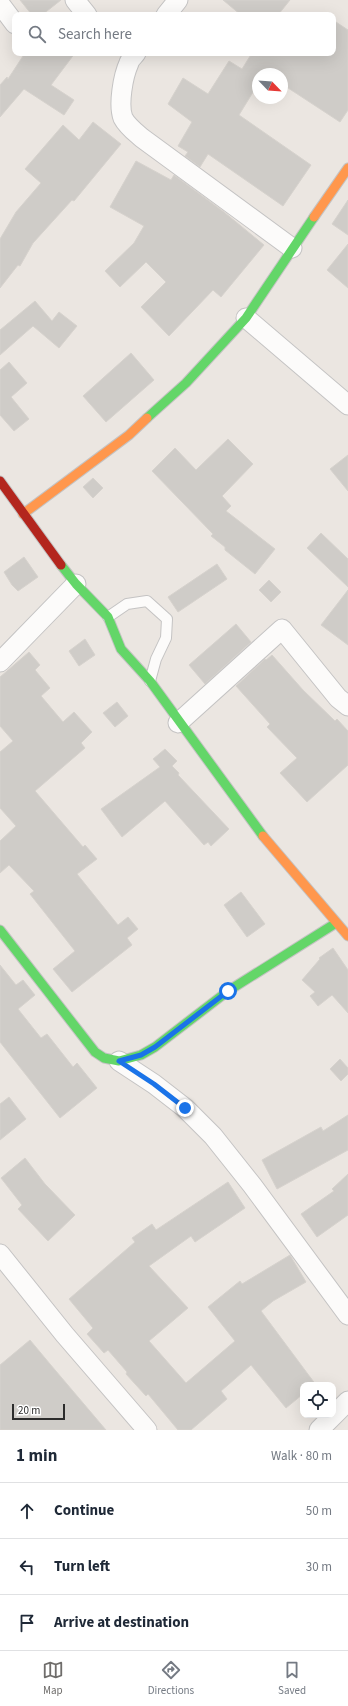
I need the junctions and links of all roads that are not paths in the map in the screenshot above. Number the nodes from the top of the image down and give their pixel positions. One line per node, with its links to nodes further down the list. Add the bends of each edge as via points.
1 (75, 0): 4 (street)
2 (178, 0): 5 (street)
3 (0, 4): 6 (street)
4 (85, 12)
5 (168, 12)
6 (12, 20)
7 (129, 56): 9 (street, via 121,107 122,116 127,124)
8 (348, 168): 9 (street)
9 (292, 248): 10 (street)
10 (246, 318): 11 (street); 13 (street, via 186,383 129,435)
11 (348, 405)
12 (0, 481): 13 (street)
13 (23, 514): 14 (street)
14 (76, 584): 15 (street); 16 (street)
15 (108, 617): 17 (street, via 121,648); 17 (lane, via 127,604 148,601 167,619 166,638 156,659)
16 (0, 662)
17 (150, 681): 19 (street)
18 (348, 706): 19 (street, via 338,698 282,629)
19 (178, 723): 20 (street, via 268,843)
20 (336, 923): 22 (street); 23 (street, via 228,991 155,1047 141,1055)
21 (0, 930): 23 (street, via 95,1052 104,1058)
22 (348, 936)
23 (119, 1061): 25 (street, via 185,1108 213,1136)
24 (0, 1254): 27 (street, via 65,1335)
25 (348, 1315)
26 (348, 1401): 28 (street)
27 (147, 1430)
28 (319, 1430)

